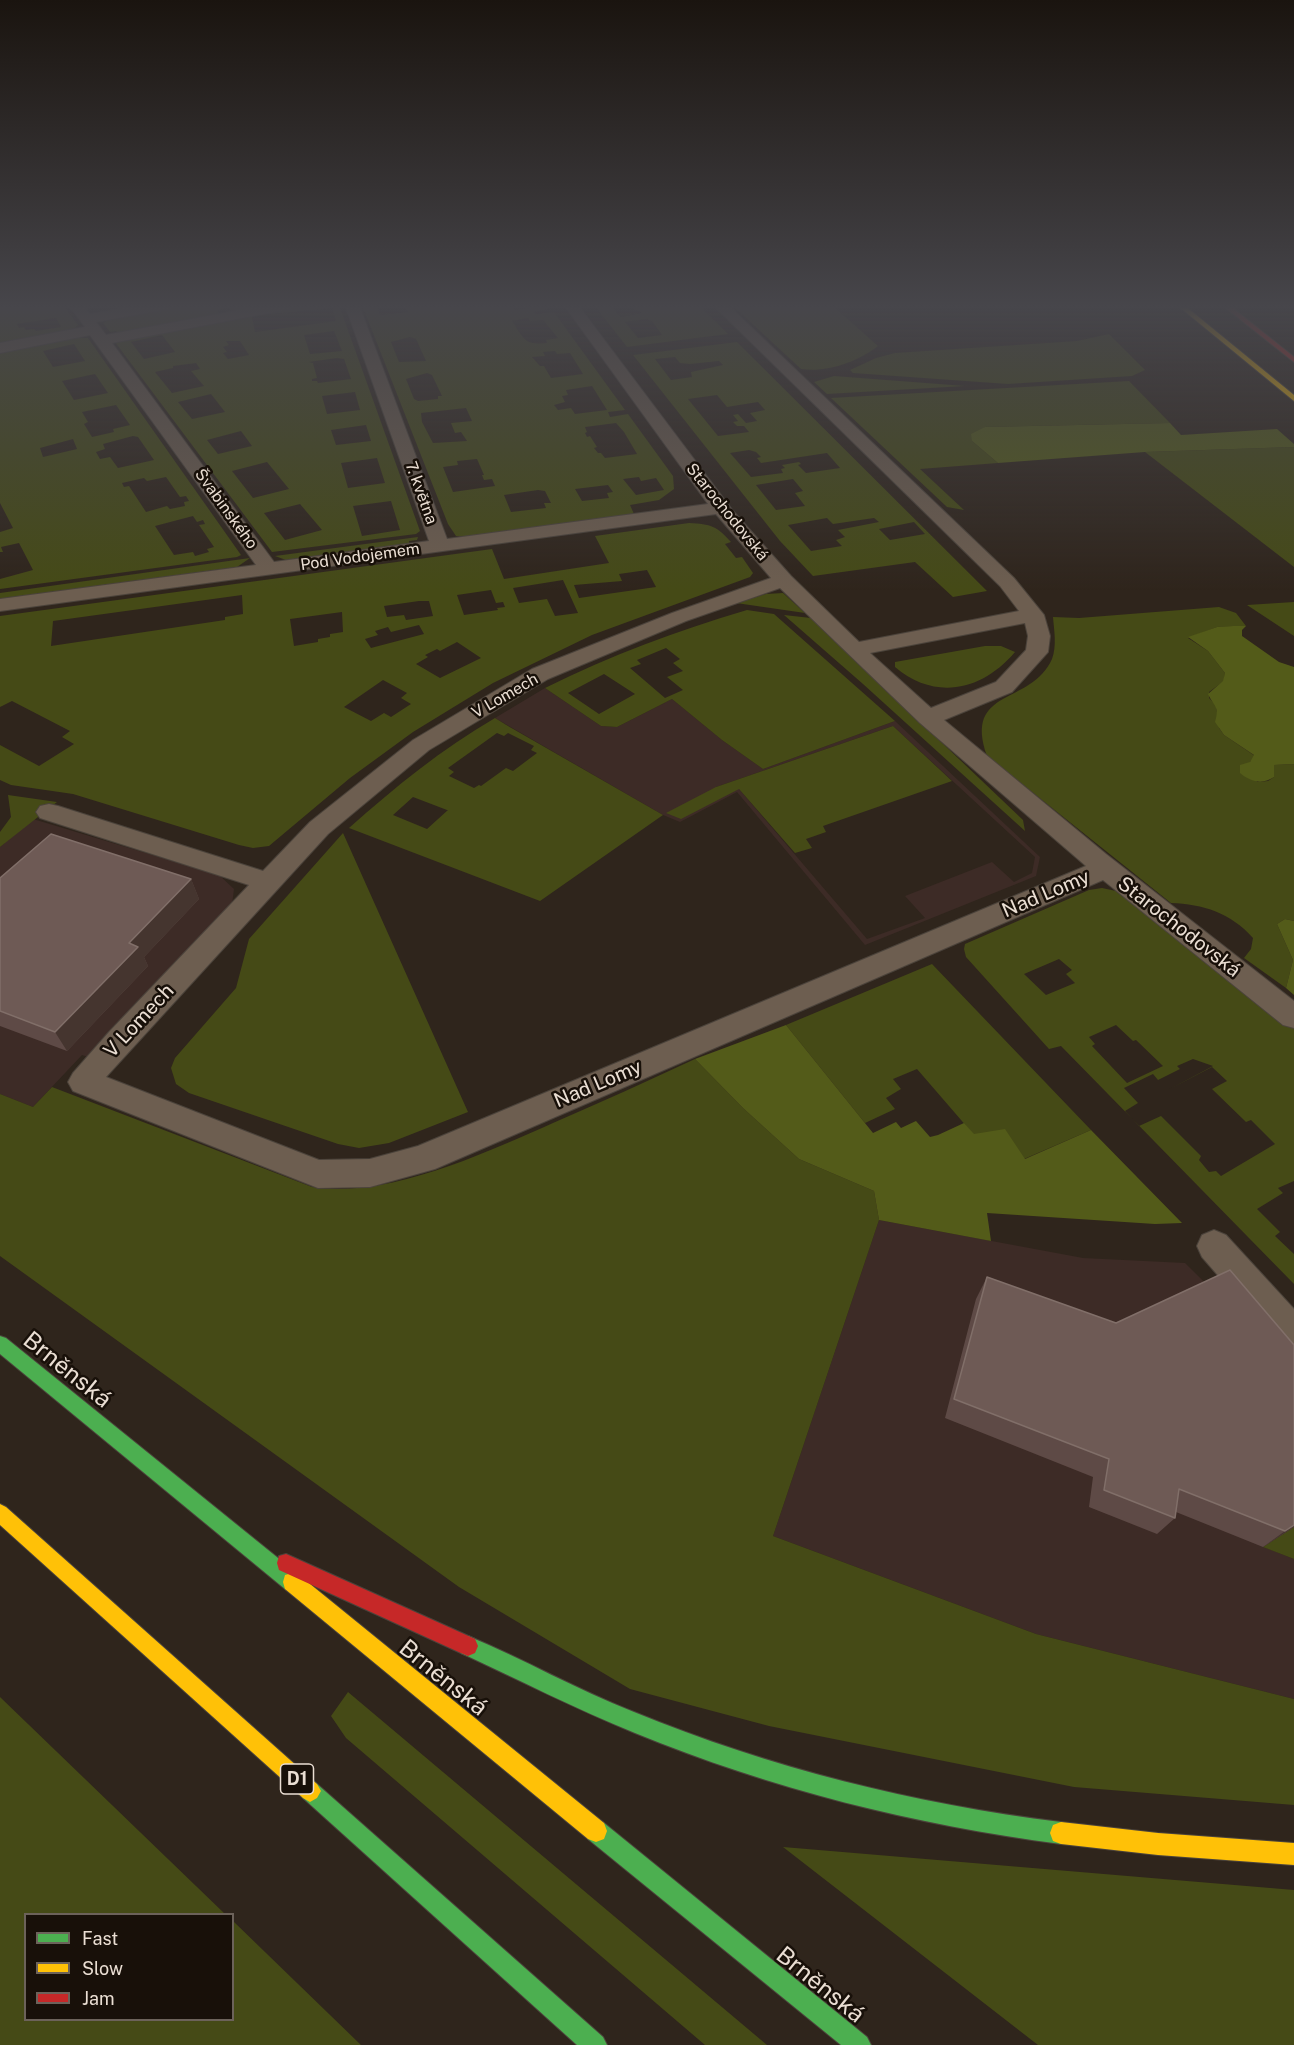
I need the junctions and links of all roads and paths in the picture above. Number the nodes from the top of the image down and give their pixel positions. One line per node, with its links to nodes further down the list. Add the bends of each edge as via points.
1 (146, 400): 7 (street, Švabinského)
2 (387, 400): 6 (street, 7. května)
3 (642, 400): 5 (street, Starochodovská)
4 (819, 400): 10 (street, via 1007,582)
5 (721, 508): 6 (street, Pod Vodojemem); 8 (street, Starochodovská)
6 (440, 546): 7 (street, Pod Vodojemem)
7 (269, 569): 9 (street, Pod Vodojemem)
8 (783, 580): 11 (street, Starochodovská); 15 (street, V Lomech, via 679,617 540,674 421,745 319,828)
9 (0, 605)
10 (1033, 615): 11 (street); 12 (street, via 1040,636 1037,652 1004,687)
11 (855, 649): 12 (street, Starochodovská)
12 (928, 718): 14 (street, Starochodovská)
13 (49, 812): 15 (street)
14 (1104, 869): 16 (street, Starochodovská); 17 (street, Nad Lomy, via 423,1159 370,1173 318,1174)
15 (268, 882): 17 (street, V Lomech)
16 (1294, 1017)
17 (84, 1082)
18 (1214, 1246): 19 (street)
19 (1294, 1336)
20 (0, 1344): 22 (main road, Brněnská)
21 (0, 1513): 24 (main road, D1)
22 (244, 1544): 23 (main road, via 634,1723 740,1762 923,1810 1049,1832); 25 (main road, Brněnská)
23 (1294, 1854)
24 (595, 2045)
25 (859, 2045)

